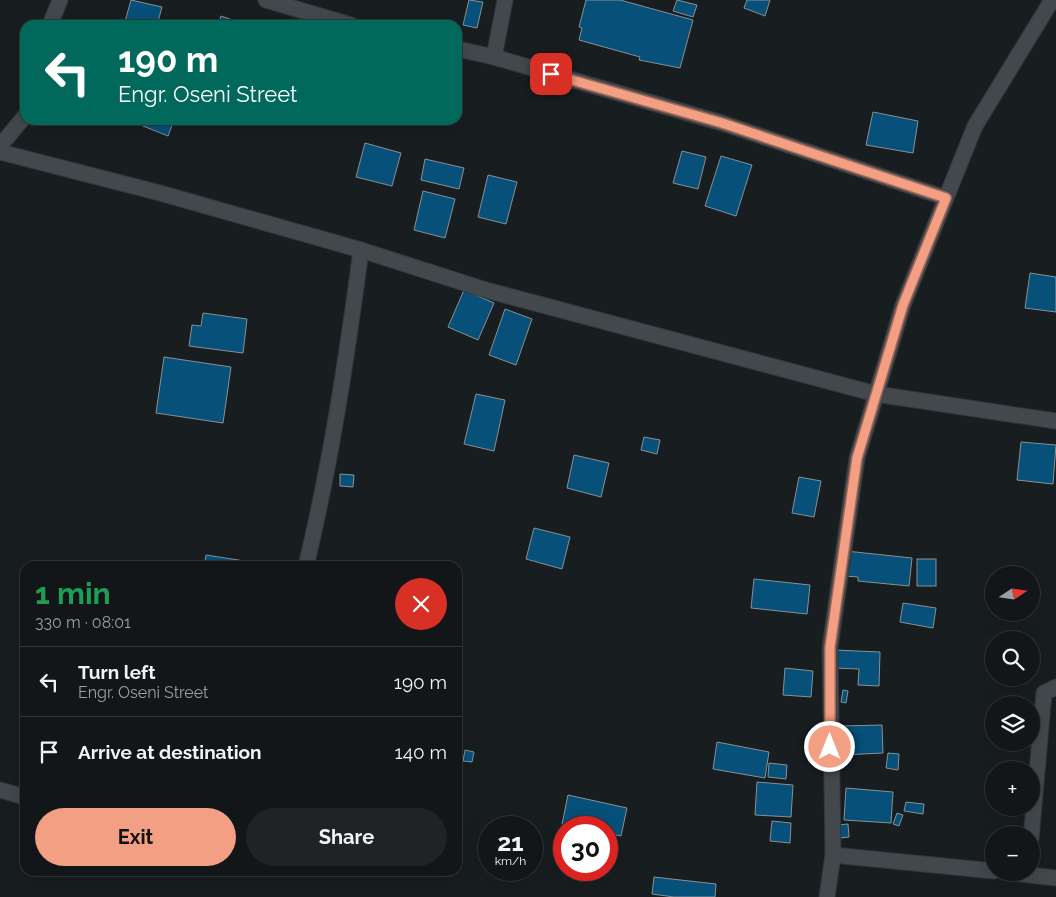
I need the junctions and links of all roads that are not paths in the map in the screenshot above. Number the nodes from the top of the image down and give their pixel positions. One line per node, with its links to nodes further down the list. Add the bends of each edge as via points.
1 (60, 0): 5 (street)
2 (266, 0): 6 (street)
3 (505, 0): 8 (street)
4 (1052, 0): 12 (street, via 975,126)
5 (52, 20)
6 (334, 20)
7 (462, 50): 8 (street)
8 (494, 57): 12 (street, via 722,123)
9 (20, 122): 10 (street)
10 (0, 146)
11 (0, 152): 13 (street)
12 (946, 198): 14 (street, via 903,305)
13 (361, 250): 14 (street, via 486,290); 16 (street, via 343,388)
14 (876, 394): 15 (street); 21 (street, via 857,458 830,647)
15 (1056, 421)
16 (307, 561)
17 (1056, 687): 20 (street, via 1044,693)
18 (0, 790): 19 (street)
19 (20, 796)
20 (1032, 826)
21 (832, 855): 22 (street); 25 (street)
22 (985, 870)
23 (1040, 876): 24 (street)
24 (1056, 878)
25 (827, 897)

